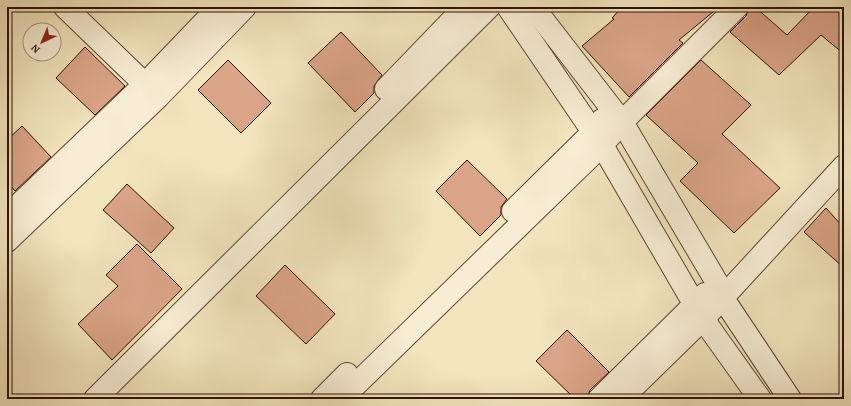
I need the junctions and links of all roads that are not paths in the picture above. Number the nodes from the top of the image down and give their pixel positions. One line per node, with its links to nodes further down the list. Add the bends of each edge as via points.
1 (65, 7): 9 (street)
2 (219, 7): 9 (street)
3 (245, 7): 9 (street)
4 (465, 7): 17 (street)
5 (489, 7): 18 (street)
6 (508, 7): 11 (street)
7 (533, 7): 10 (street)
8 (737, 7): 10 (street)
9 (152, 91): 13 (street); 14 (street)
10 (616, 115): 11 (street); 15 (street)
11 (597, 139): 16 (street); 19 (street); 20 (street)
12 (844, 166): 15 (street)
13 (7, 216)
14 (7, 241)
15 (719, 289): 16 (street); 24 (street)
16 (699, 312): 21 (street); 22 (street); 23 (street)
17 (81, 399)
18 (95, 399)
19 (322, 399)
20 (341, 399)
21 (600, 399)
22 (621, 399)
23 (760, 399)
24 (790, 399)

